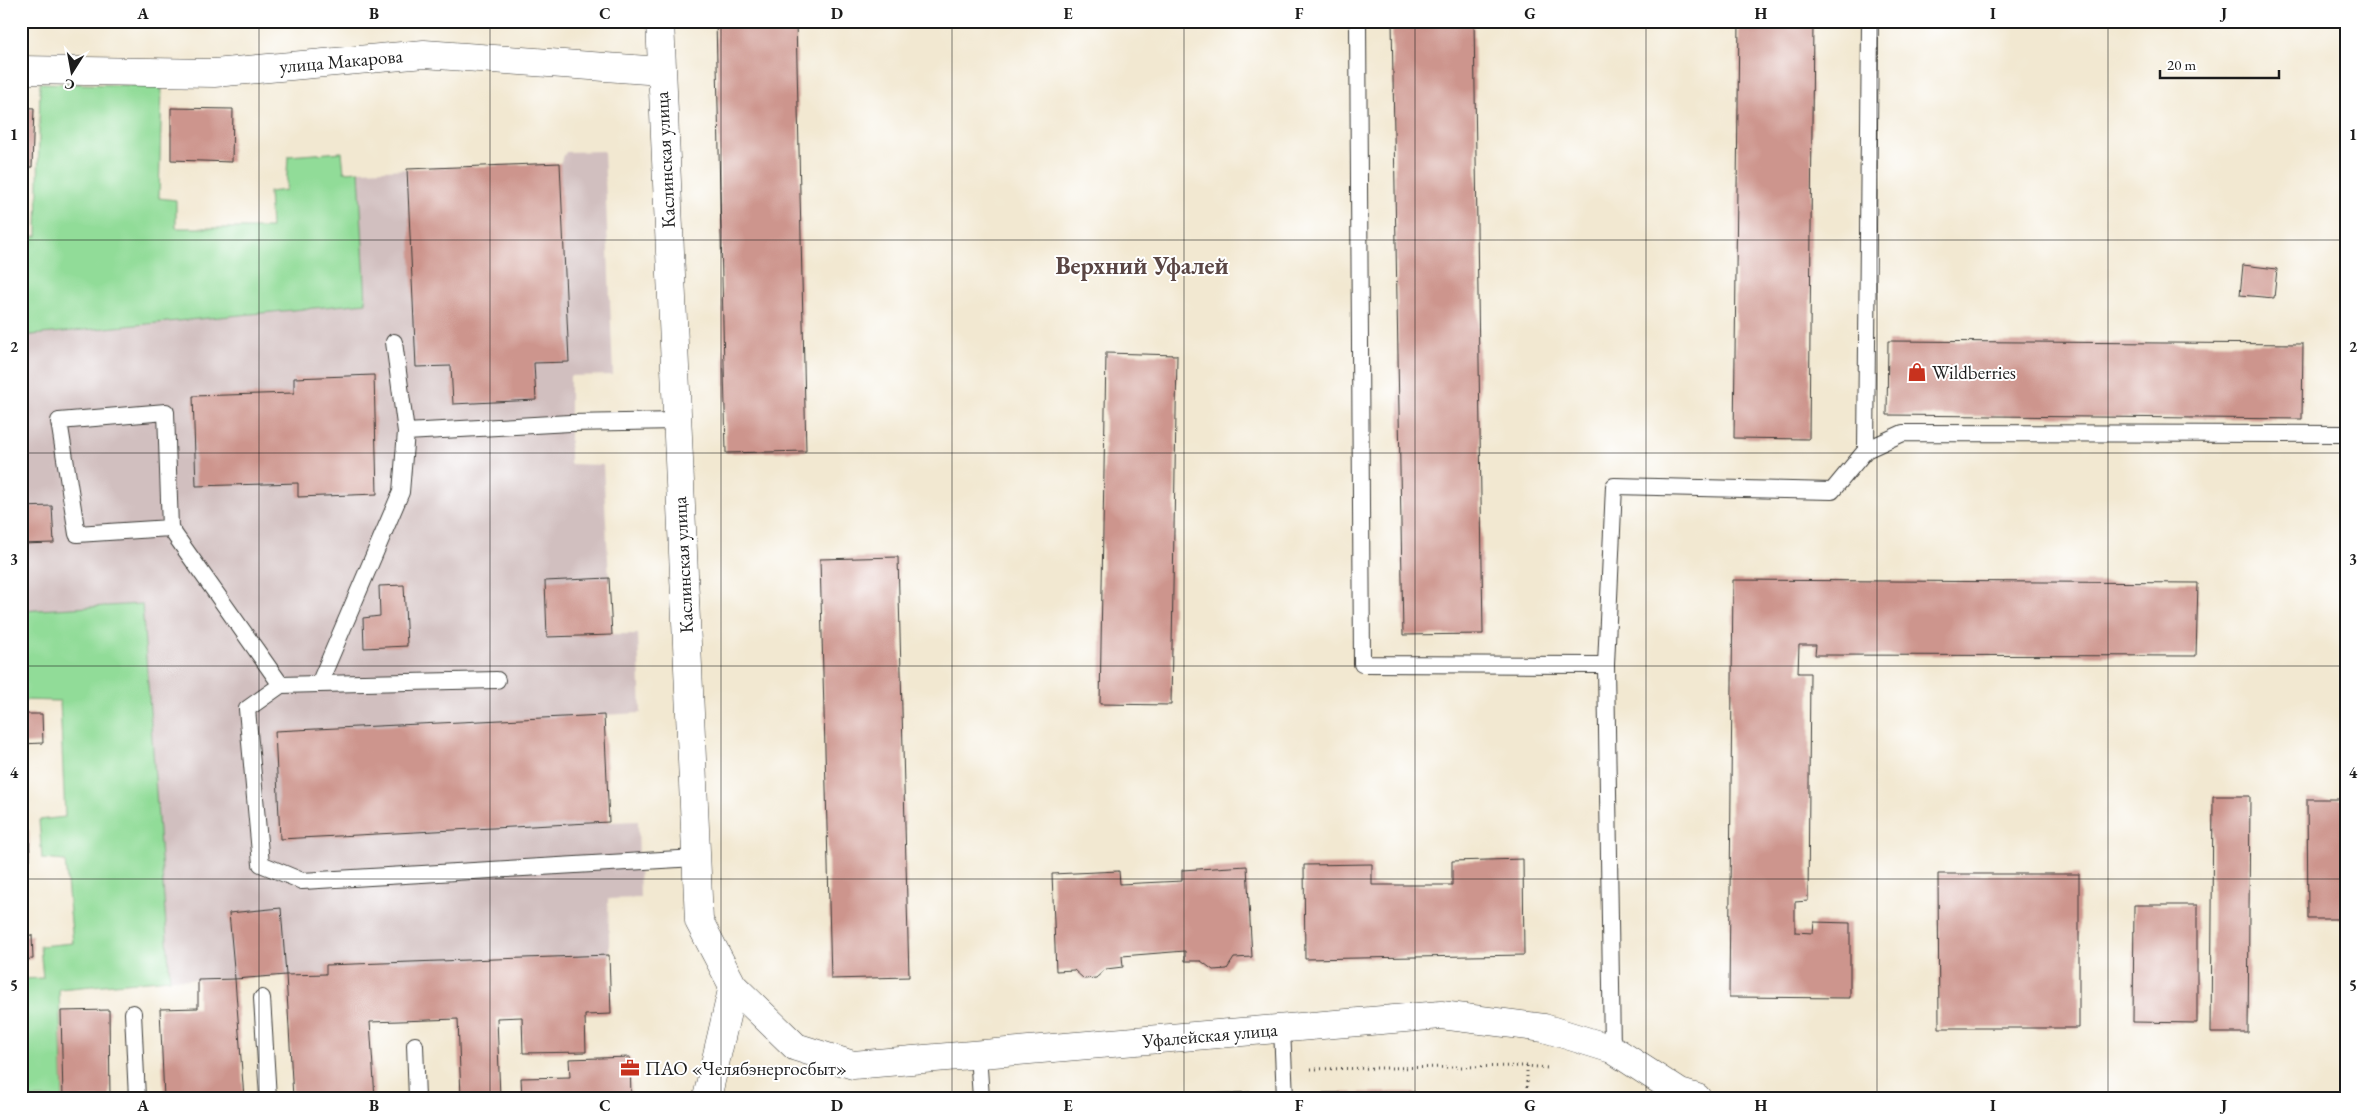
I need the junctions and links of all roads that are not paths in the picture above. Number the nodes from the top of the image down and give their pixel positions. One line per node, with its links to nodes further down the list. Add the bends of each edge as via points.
1 (660, 21): 5 (street, Каслинская улица)
2 (1358, 21): 12 (lane, via 1362,664)
3 (1870, 21): 10 (lane)
4 (21, 70): 5 (street, улица Макарова, via 214,73 424,54)
5 (661, 71): 7 (street, Каслинская улица)
6 (394, 342): 8 (lane)
7 (677, 421): 8 (lane); 16 (street, Каслинская улица)
8 (406, 432): 14 (lane, via 401,492)
9 (2346, 434): 10 (lane, via 1903,433)
10 (1866, 450): 12 (lane, via 1832,491 1614,486)
11 (170, 528): 11 (lane, via 166,412 60,421 77,534); 15 (lane)
12 (1606, 665): 22 (lane)
13 (497, 680): 14 (lane)
14 (319, 684): 15 (lane)
15 (281, 685): 16 (lane, via 247,709 261,864 302,881)
16 (696, 858): 17 (street, Каслинская улица, via 699,921)
17 (733, 986): 23 (street, Уфалейская улица, via 796,1047 853,1065); 27 (street)
18 (262, 998): 25 (lane)
19 (132, 1013): 24 (lane)
20 (1282, 1028): 22 (street, Уфалейская улица, via 1441,1015 1544,1028); 23 (street, Уфалейская улица); 29 (lane)
21 (416, 1045): 26 (lane)
22 (1612, 1049): 30 (street, Уфалейская улица, via 1680,1093)
23 (978, 1054): 28 (lane)
24 (137, 1098)
25 (268, 1098)
26 (417, 1098)
27 (707, 1098)
28 (981, 1098)
29 (1285, 1098)
30 (1697, 1098)

